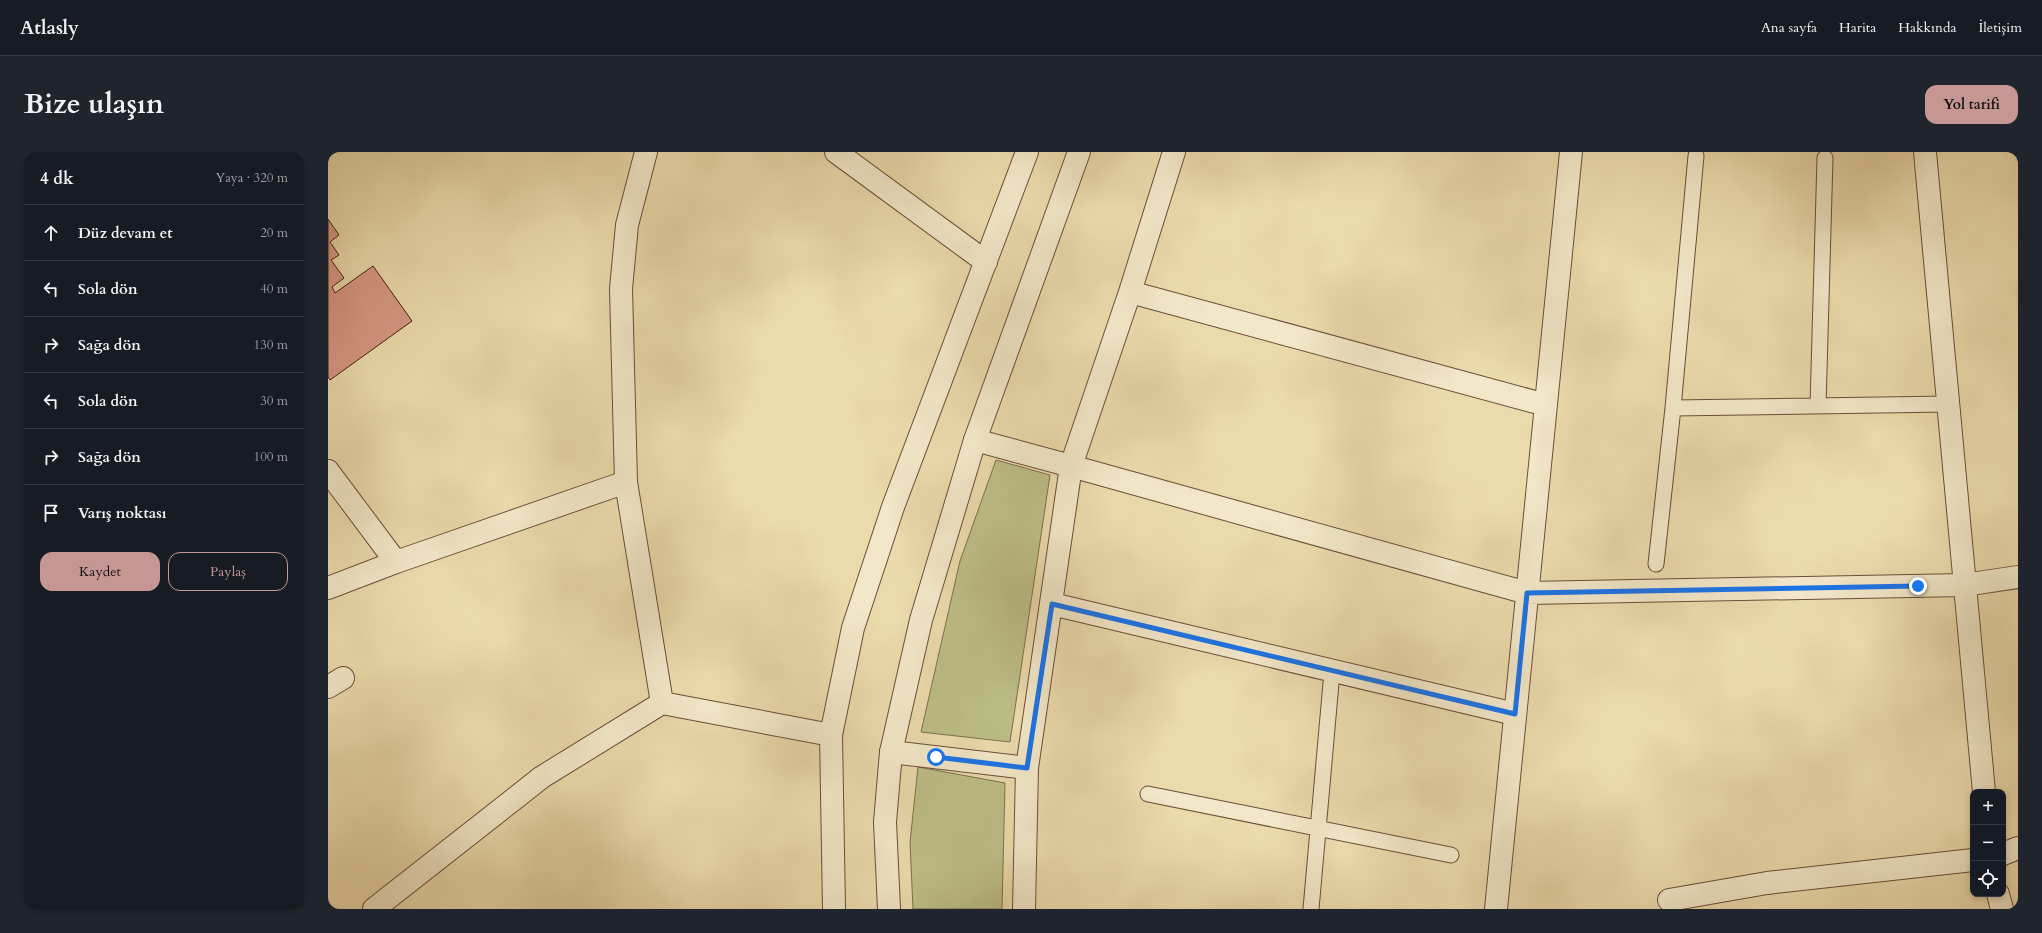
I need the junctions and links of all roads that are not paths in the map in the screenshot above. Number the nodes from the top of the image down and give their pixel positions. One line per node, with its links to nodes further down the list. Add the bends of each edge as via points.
1 (646, 152): 19 (street, via 627,225 621,289)
2 (836, 152): 10 (street)
3 (1027, 152): 10 (street)
4 (1079, 152): 16 (street)
5 (1174, 152): 11 (street)
6 (1571, 152): 13 (street)
7 (1925, 152): 12 (street)
8 (1696, 156): 15 (lane)
9 (1825, 158): 14 (lane)
10 (986, 262): 30 (street, via 893,506 853,628)
11 (1130, 292): 13 (street); 17 (street)
12 (1948, 404): 14 (lane); 23 (street)
13 (1546, 405): 25 (street)
14 (1818, 406): 15 (lane)
15 (1673, 408): 21 (lane)
16 (975, 440): 17 (street); 31 (street, via 921,620)
17 (1071, 466): 25 (street); 26 (street)
18 (328, 471): 20 (street)
19 (626, 482): 20 (street); 28 (street)
20 (396, 562): 24 (street)
21 (1656, 564)
22 (2018, 577): 23 (street)
23 (1964, 585): 25 (street); 33 (street)
24 (328, 588)
25 (1527, 593): 29 (street)
26 (1052, 604): 29 (street); 32 (street)
27 (1331, 683): 35 (lane)
28 (662, 703): 30 (street); 42 (street, via 542,777)
29 (1515, 714): 47 (street)
30 (831, 735): 43 (street)
31 (891, 752): 32 (street); 44 (street, via 885,822)
32 (1027, 768): 45 (street)
33 (1984, 789)
34 (1148, 794): 35 (lane)
35 (1318, 828): 38 (lane); 46 (lane)
36 (2018, 848): 37 (street)
37 (2006, 853)
38 (1451, 855)
39 (1970, 860): 41 (street, via 1767,883)
40 (1999, 897): 48 (street)
41 (1669, 900)
42 (374, 909)
43 (834, 909)
44 (889, 909)
45 (1024, 909)
46 (1311, 909)
47 (1496, 909)
48 (2002, 909)

